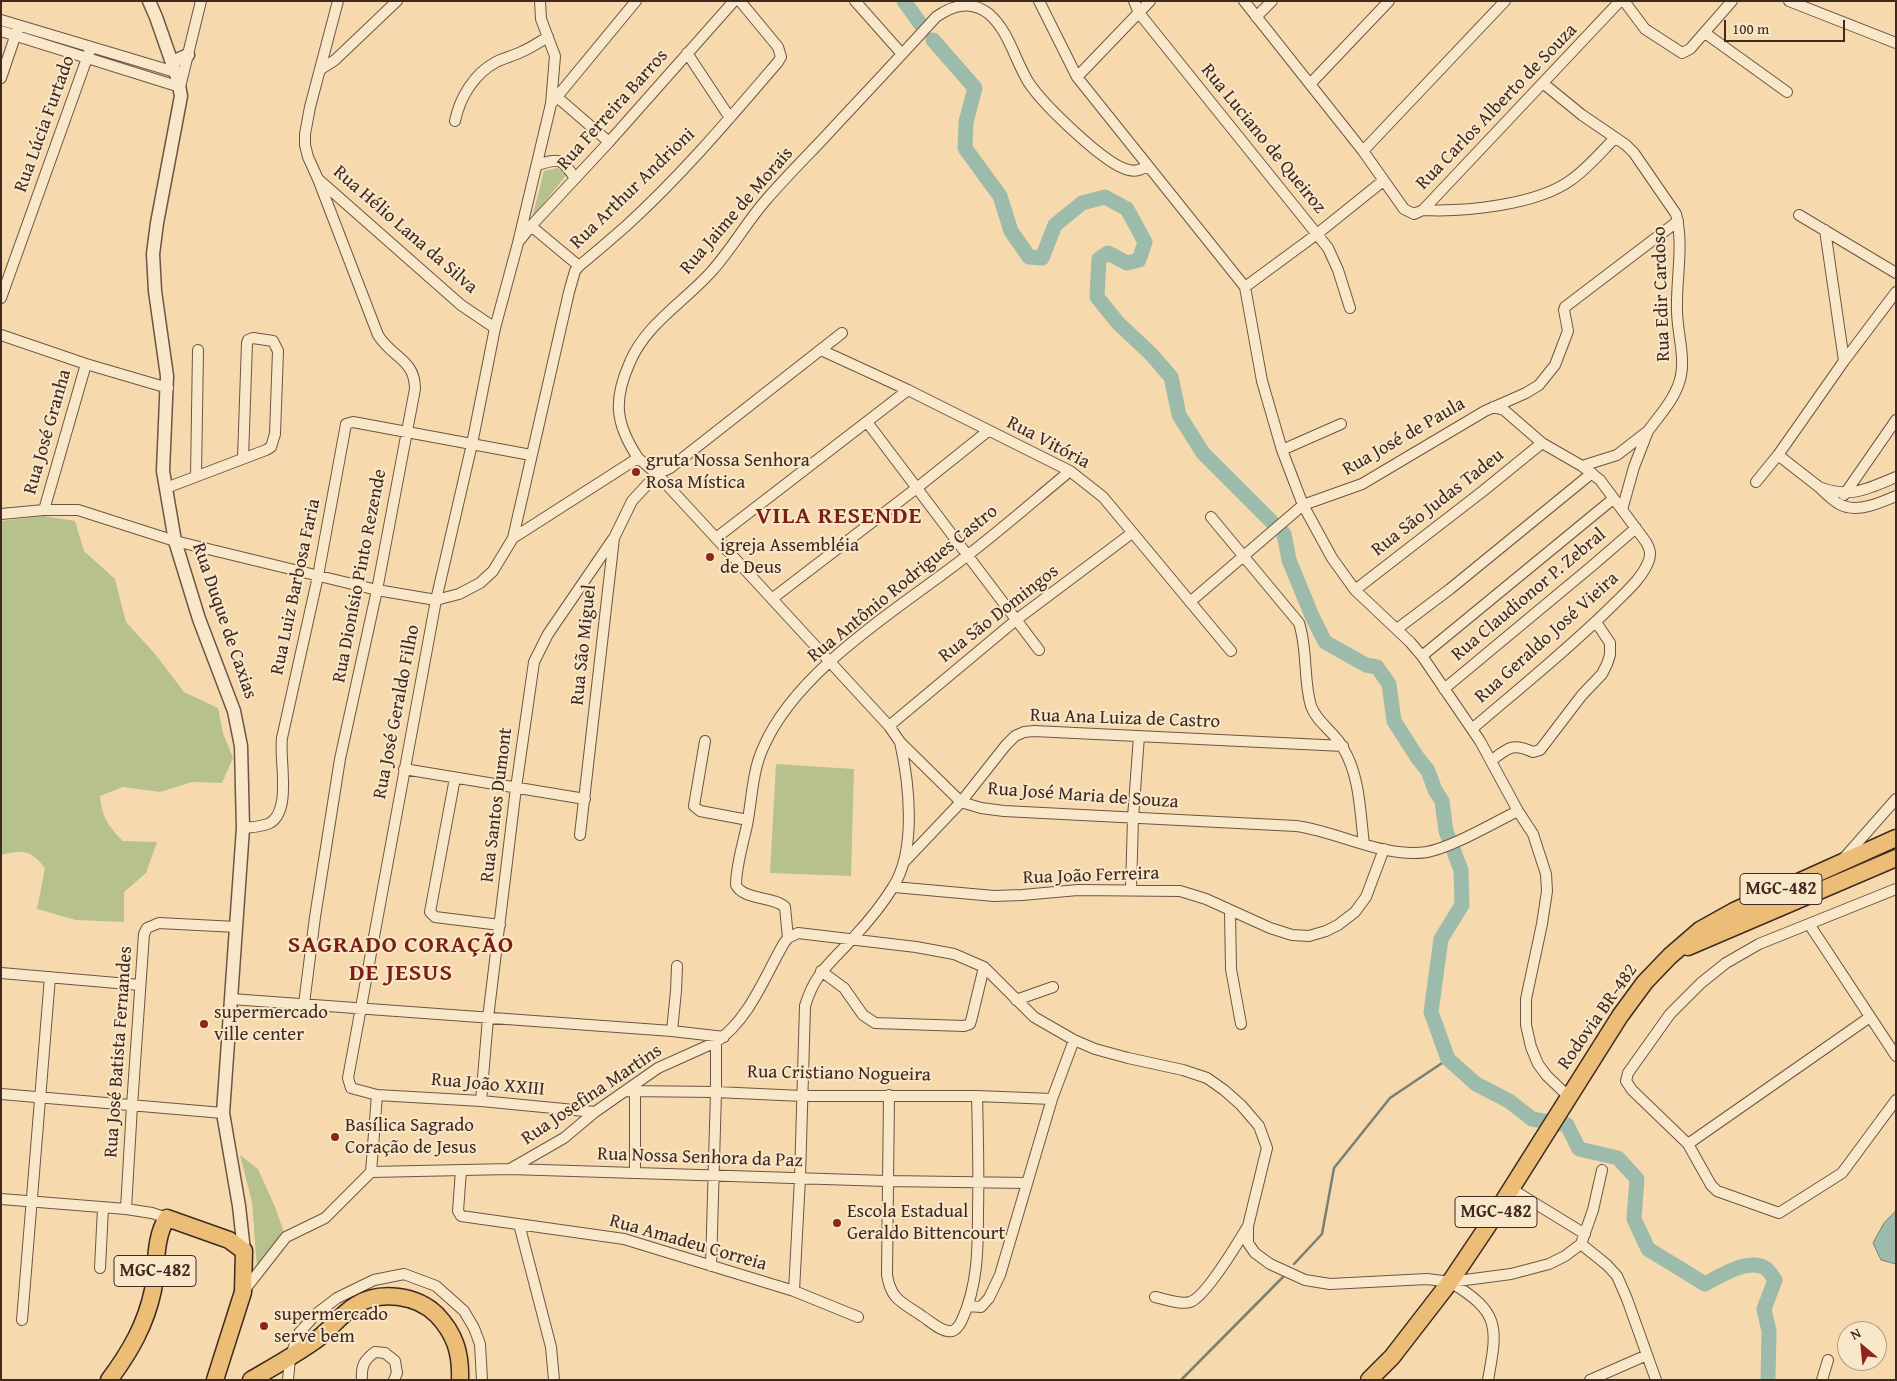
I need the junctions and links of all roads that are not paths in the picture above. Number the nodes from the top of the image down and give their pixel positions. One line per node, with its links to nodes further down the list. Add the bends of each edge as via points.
1 (149, 1): 34 (street, Rua Duque de Caxias)
2 (201, 1): 32 (street)
3 (338, 1): 35 (street, Rua Hélio Lana da Silva)
4 (397, 1): 35 (street, via 335,60)
5 (540, 1): 27 (street, Rua José Geraldo Filho)
6 (636, 1): 42 (street)
7 (734, 1): 30 (street, Rua Ferreira Barros)
8 (740, 1): 43 (street, Rua Arthur Andrioni, via 781,54 778,62)
9 (855, 1): 31 (street)
10 (1039, 1): 36 (street)
11 (1134, 1): 20 (street, Rua Luciano de Queiroz)
12 (1150, 1): 20 (street)
13 (1244, 1): 21 (street)
14 (1272, 1): 21 (street)
15 (1389, 1): 38 (street)
16 (1505, 1): 47 (street)
17 (1622, 1): 25 (street, via 1645,29 1679,52 1686,52); 39 (street, Rua Carlos Alberto de Souza)
18 (1732, 1): 25 (street)
19 (1789, 1): 28 (street)
20 (1139, 13): 36 (street); 58 (street, Rua Luciano de Queiroz)
21 (1256, 17): 38 (street)
22 (1, 20): 23 (street)
23 (19, 25): 26 (street); 29 (street)
24 (1, 31): 26 (street)
25 (1705, 33): 41 (street)
26 (16, 36): 33 (street); 37 (street)
27 (548, 37): 42 (street, Rua José Geraldo Filho, via 555,64); 44 (street, via 520,53 495,62 481,73 458,106)
28 (1896, 44)
29 (91, 47): 33 (street, Rua Lúcia Furtado); 34 (street)
30 (687, 53): 43 (street); 46 (street, Rua Ferreira Barros)
31 (902, 54): 49 (street, Rua Jaime de Morais, via 936,17 948,9 962,4 976,7 998,23 1031,85 1080,137 1125,169 1136,171); 88 (street, Rua Jaime de Morais, via 767,199 709,274 663,317 638,346 624,378 619,412 621,428)
32 (188, 55): 34 (street); 40 (street)
33 (87, 59): 40 (street); 64 (street, Rua Lúcia Furtado)
34 (173, 67): 40 (street, Rua Duque de Caxias)
35 (321, 69): 51 (street, Rua Hélio Lana da Silva, via 305,134 308,157)
36 (1077, 77): 49 (street)
37 (1, 78)
38 (1310, 83): 47 (street)
39 (1544, 84): 45 (street, Rua Edir Cardoso); 53 (street, Rua Carlos Alberto de Souza)
40 (180, 87): 73 (street, Rua Duque de Caxias, via 180,103 153,254)
41 (1788, 92)
42 (554, 100): 46 (street); 48 (street, Rua José Geraldo Filho)
43 (730, 118): 60 (street, Rua Arthur Andrioni, via 633,220)
44 (455, 121)
45 (1615, 138): 53 (street, via 1584,170 1552,191 1485,207); 55 (street, Rua Edir Cardoso, via 1640,161)
46 (609, 142): 50 (street, Rua Ferreira Barros)
47 (1363, 151): 52 (street)
48 (537, 165): 50 (street, via 551,160 561,161); 59 (street, Rua José Geraldo Filho)
49 (1148, 166): 62 (street)
50 (575, 178): 56 (street, Rua Ferreira Barros)
51 (318, 179): 66 (street, Rua Hélio Lana da Silva, via 460,304); 81 (street, Rua Dionísio Pinto Rezende, via 378,335 412,370 415,389)
52 (1383, 181): 53 (street, via 1404,209 1414,214); 58 (street)
53 (1421, 212)
54 (1799, 215): 57 (street)
55 (1678, 221): 75 (street, Rua José de Paula, via 1565,307 1568,331 1551,372 1533,390); 80 (street, Rua Edir Cardoso, via 1677,310 1682,373 1670,402)
56 (531, 226): 59 (street, Rua Ferreira Barros); 60 (street)
57 (1825, 230): 61 (street); 71 (street)
58 (1317, 234): 62 (street); 65 (street, Rua Luciano de Queiroz, via 1334,259)
59 (518, 243): 66 (street, Rua José Geraldo Filho)
60 (579, 266): 85 (street, Rua Arthur Andrioni, via 569,292)
61 (1896, 273)
62 (1244, 286): 84 (street, via 1262,381)
63 (1896, 292): 71 (street)
64 (1, 298)
65 (1350, 308)
66 (495, 328): 83 (street, Rua José Geraldo Filho)
67 (842, 333): 70 (street, Rua São Miguel)
68 (1, 335): 72 (street)
69 (198, 350): 93 (street)
70 (821, 350): 74 (street, Rua Vitória); 92 (street, Rua São Miguel, via 678,463)
71 (1844, 361): 86 (street)
72 (86, 364): 73 (street); 104 (street, Rua José Granha)
73 (168, 388): 98 (street, Rua Duque de Caxias, via 163,455)
74 (908, 390): 77 (street); 79 (street, Rua Vitória)
75 (1493, 408): 82 (street, Rua Geraldo José Vieira, via 1504,410); 102 (street, Rua José de Paula, via 1362,484)
76 (1896, 420): 99 (street)
77 (868, 422): 96 (street); 112 (street)
78 (1340, 424): 84 (street)
79 (988, 431): 90 (street, Rua Vitória); 96 (street)
80 (1648, 431): 89 (street, via 1617,455); 105 (street)
81 (406, 433): 83 (street); 116 (street, Rua Luiz Barbosa Faria, via 353,422 346,424); 117 (street, Rua Dionísio Pinto Rezende)
82 (1542, 443): 89 (street, Rua Geraldo José Vieira); 118 (street, Rua São Judas Tadeu)
83 (472, 444): 85 (street); 120 (street, Rua José Geraldo Filho)
84 (1282, 450): 102 (street)
85 (532, 456): 110 (street, Rua Arthur Andrioni)
86 (1778, 456): 95 (street); 97 (street)
87 (243, 458): 87 (street, via 266,450 274,441 278,351 273,341 250,338 247,343); 93 (street)
88 (638, 458): 92 (street, Rua José Maria de Souza); 110 (street)
89 (1582, 466): 91 (street, Rua Geraldo José Vieira)
90 (1070, 471): 109 (street, Rua Vitória, via 1103,497); 115 (street, Rua Antônio Rodrigues Castro)
91 (1592, 473): 101 (street, Rua Geraldo José Vieira); 124 (street, via 1450,590)
92 (657, 474): 111 (street, Rua São Miguel, via 632,501); 112 (street, Rua José Maria de Souza)
93 (196, 476): 98 (street)
94 (1896, 477): 99 (street)
95 (1756, 482)
96 (918, 487): 115 (street); 119 (street)
97 (1819, 487): 99 (street, via 1833,493); 103 (street)
98 (166, 488): 113 (street, Rua Duque de Caxias)
99 (1845, 493): 103 (street)
100 (1896, 496): 103 (street, via 1863,507)
101 (1613, 499): 105 (street, Rua Geraldo José Vieira); 127 (street)
102 (1303, 505): 114 (street, Rua José de Paula); 118 (street, via 1332,558)
103 (1840, 505)
104 (44, 510): 106 (street); 113 (street, via 78,510)
105 (1622, 510): 108 (street, Rua Geraldo José Vieira)
106 (1, 514)
107 (1211, 517): 114 (street)
108 (1636, 528): 123 (street, Rua Geraldo José Vieira, via 1650,549 1648,562 1632,586); 129 (street, Rua Claudionor P. Zebral)
109 (1132, 533): 121 (street, Rua Vitória); 122 (street, Rua São Domingos)
110 (513, 538): 120 (street, via 493,570 480,582 459,594)
111 (614, 538): 139 (street, Rua Santos Dumont, via 548,634 534,662); 140 (street, Rua São Miguel)
112 (716, 538): 119 (street, Rua José Maria de Souza)
113 (175, 540): 116 (street); 146 (street, Rua Duque de Caxias, via 238,729)
114 (1244, 555): 121 (street, Rua José de Paula); 135 (street, via 1300,623 1312,707)
115 (967, 556): 122 (street); 128 (street, Rua Antônio Rodrigues Castro, via 882,618)
116 (318, 576): 117 (street); 146 (street, Rua Luiz Barbosa Faria, via 282,738 280,811 268,824)
117 (377, 590): 120 (street); 173 (street, Rua Dionísio Pinto Rezende, via 340,758)
118 (1355, 590): 124 (street)
119 (773, 598): 128 (street, Rua José Maria de Souza)
120 (436, 600): 137 (street, Rua José Geraldo Filho)
121 (1190, 602): 126 (street, Rua Vitória)
122 (1016, 620): 125 (street); 130 (street, Rua São Domingos)
123 (1596, 622): 131 (street, Rua Geraldo José Vieira); 136 (street, via 1611,648 1602,674 1540,750 1533,752 1513,746)
124 (1397, 629): 127 (street)
125 (1040, 650)
126 (1230, 651)
127 (1422, 656): 129 (street)
128 (830, 662): 130 (street, Rua José Maria de Souza); 145 (street, Rua Antônio Rodrigues Castro, via 785,710 763,748)
129 (1444, 689): 131 (street)
130 (889, 726): 134 (street, Rua José Maria de Souza)
131 (1472, 729): 136 (street)
132 (1139, 736): 135 (street, Rua Ana Luiza de Castro); 142 (street, Rua Ana Luiza de Castro, via 1024,732 1006,745); 144 (street)
133 (705, 741): 145 (street, via 694,806 700,811)
134 (900, 742): 142 (street, Rua José Maria de Souza); 152 (street, via 908,795)
135 (1343, 746): 149 (street, via 1355,777)
136 (1492, 760): 143 (street)
137 (404, 769): 138 (street); 174 (street, Rua José Geraldo Filho)
138 (455, 778): 139 (street); 159 (street, via 430,912 435,917)
139 (516, 788): 140 (street); 159 (street, Rua Santos Dumont)
140 (585, 799): 147 (street, Rua São Miguel)
141 (1896, 799): 153 (street)
142 (962, 802): 144 (street, Rua José Maria de Souza, via 1004,812); 152 (street, Rua Ana Luiza de Castro)
143 (1518, 811): 150 (street, Rua José Maria de Souza, via 1427,852); 193 (street, via 1533,834 1546,874 1547,891 1526,999 1526,1026 1538,1064)
144 (1134, 818): 149 (street, Rua José Maria de Souza, via 1314,828); 156 (street)
145 (748, 820): 161 (street, Rua Antônio Rodrigues Castro, via 736,885 742,892 785,907)
146 (243, 828): 160 (street, Rua Duque de Caxias)
147 (580, 834)
148 (1896, 838): 153 (highway, Rodovia BR-482 / MGC-482)
149 (1364, 844): 150 (street, Rua José Maria de Souza)
150 (1384, 849): 157 (street, Rua João Ferreira, via 1366,897 1355,912 1326,931 1292,936)
151 (1896, 858): 163 (highway, Rodovia BR-482 / MGC-482)
152 (904, 862): 154 (street)
153 (1840, 863): 163 (highway, Rodovia BR-482 / MGC-482, via 1734,911 1700,930)
154 (894, 887): 156 (street, Rua João Ferreira, via 994,896); 162 (street)
155 (1896, 889): 158 (street)
156 (1131, 890): 157 (street, Rua João Ferreira, via 1180,891)
157 (1230, 911): 177 (street, via 1232,969)
158 (1809, 924): 175 (street); 197 (street, via 1759,944 1726,963 1701,983 1670,1014 1628,1074 1626,1081 1632,1090)
159 (500, 925): 176 (street, Rua Santos Dumont)
160 (236, 927): 169 (street, Rua José Batista Fernandes, via 159,923 147,928); 171 (street, Rua Duque de Caxias)
161 (788, 938): 162 (street, via 798,933); 179 (street, Rua Josefina Martins, via 746,1010)
162 (853, 938): 165 (street, via 954,954); 166 (street)
163 (1674, 953): 193 (highway, Rodovia BR-482 / MGC-482, via 1645,982 1620,1016)
164 (677, 966): 178 (street)
165 (984, 967): 166 (street, via 970,1024 964,1026 875,1023 863,1015 844,988); 172 (street)
166 (821, 971): 187 (street, via 805,1006)
167 (1, 973): 168 (street)
168 (50, 977): 169 (street); 189 (street)
169 (140, 985): 194 (street, Rua José Batista Fernandes)
170 (1053, 987): 172 (street)
171 (231, 999): 173 (street); 196 (street, Rua Duque de Caxias)
172 (1016, 1000): 180 (street, via 1034,1016)
173 (304, 1004): 174 (street)
174 (361, 1007): 176 (street); 185 (street, Rua José Geraldo Filho, via 348,1078 351,1088)
175 (1870, 1017): 181 (street); 197 (street)
176 (488, 1018): 178 (street); 192 (street, Rua Santos Dumont)
177 (1241, 1024)
178 (672, 1031): 179 (street)
179 (720, 1040): 182 (street, Rua Josefina Martins, via 658,1068); 183 (street)
180 (1074, 1040): 190 (street); 215 (street, via 1206,1078 1241,1105 1259,1126 1267,1148)
181 (1896, 1056)
182 (630, 1091): 183 (street, Rua Cristiano Nogueira); 195 (street, Rua Josefina Martins); 202 (street)
183 (716, 1092): 187 (street, Rua Cristiano Nogueira); 203 (street)
184 (1, 1094): 189 (street)
185 (377, 1094): 192 (street, Rua João XXIII); 201 (street)
186 (889, 1095): 187 (street, Rua Cristiano Nogueira); 188 (street, Rua Cristiano Nogueira); 205 (street)
187 (802, 1096): 204 (street)
188 (977, 1096): 190 (street, Rua Cristiano Nogueira); 206 (street)
189 (41, 1097): 194 (street); 210 (street)
190 (1052, 1099): 207 (street)
191 (1896, 1100): 197 (street, via 1842,1173 1779,1214 1717,1191 1710,1185)
192 (481, 1101): 195 (street, Rua João XXIII)
193 (1564, 1103): 208 (highway, MGC-482)
194 (132, 1106): 196 (street); 212 (street, Rua José Batista Fernandes)
195 (595, 1112): 198 (street, Rua Josefina Martins, via 564,1138)
196 (224, 1113): 217 (street, Rua Duque de Caxias, via 239,1206)
197 (1688, 1144)
198 (510, 1169): 199 (street, Rua Nossa Senhora da Paz); 202 (street, Rua Nossa Senhora da Paz)
199 (461, 1170): 201 (street, Rua Nossa Senhora da Paz); 214 (street, Rua Amadeu Correia, via 458,1211 461,1216)
200 (1602, 1170): 216 (street)
201 (371, 1172): 223 (street, via 336,1209 314,1225 286,1237)
202 (635, 1173): 203 (street, Rua Nossa Senhora da Paz)
203 (714, 1175): 204 (street, Rua Nossa Senhora da Paz); 219 (street)
204 (800, 1178): 205 (street, Rua Nossa Senhora da Paz); 222 (street)
205 (888, 1181): 206 (street, Rua Nossa Senhora da Paz); 225 (street, via 889,1289 900,1301 938,1326 952,1331 960,1324)
206 (978, 1183): 207 (street, Rua Nossa Senhora da Paz); 225 (street, via 976,1269)
207 (1027, 1184): 225 (street, via 1000,1275 989,1298 981,1307)
208 (1510, 1188): 216 (street); 221 (highway, MGC-482)
209 (1, 1199): 210 (street)
210 (31, 1201): 211 (street); 227 (street)
211 (103, 1208): 212 (street); 220 (street)
212 (126, 1209): 213 (street)
213 (167, 1218): 217 (highway, MGC-482); 231 (highway, MGC-482, via 160,1237 148,1310 136,1339)
214 (519, 1224): 219 (street, Rua Amadeu Correia, via 624,1238); 239 (street, via 551,1347)
215 (1248, 1226): 221 (street, via 1248,1243 1255,1252 1270,1264 1305,1280 1330,1284 1427,1279); 224 (street, via 1223,1265 1194,1300 1186,1303)
216 (1585, 1234): 218 (street)
217 (235, 1236): 223 (highway, MGC-482, via 244,1251)
218 (1581, 1244): 221 (street, via 1565,1256 1529,1270); 228 (street, via 1617,1276)
219 (711, 1266): 222 (street, Rua Amadeu Correia)
220 (100, 1268)
221 (1450, 1282): 240 (highway, MGC-482, via 1392,1357); 241 (street, via 1472,1295 1492,1319 1495,1340)
222 (794, 1291): 226 (street, Rua Amadeu Correia)
223 (244, 1292): 232 (highway, MGC-482)
224 (1156, 1298)
225 (968, 1306)
226 (858, 1317)
227 (22, 1320)
228 (1646, 1355): 242 (street); 243 (street)
229 (290, 1358): 233 (highway); 234 (street); 237 (highway, via 355,1305 388,1296 404,1298 420,1302 432,1310 452,1332 458,1346); 238 (street, via 299,1333 337,1298 374,1280 404,1274 436,1286 464,1311 480,1344)
230 (1828, 1360): 244 (street)
231 (109, 1380)
232 (215, 1380)
233 (251, 1380)
234 (288, 1380)
235 (362, 1380): 236 (street, via 365,1359 375,1352 385,1353 395,1361 397,1373)
236 (394, 1380)
237 (460, 1380)
238 (482, 1380)
239 (554, 1380)
240 (1369, 1380)
241 (1488, 1380)
242 (1590, 1380)
243 (1656, 1380)
244 (1822, 1380)

